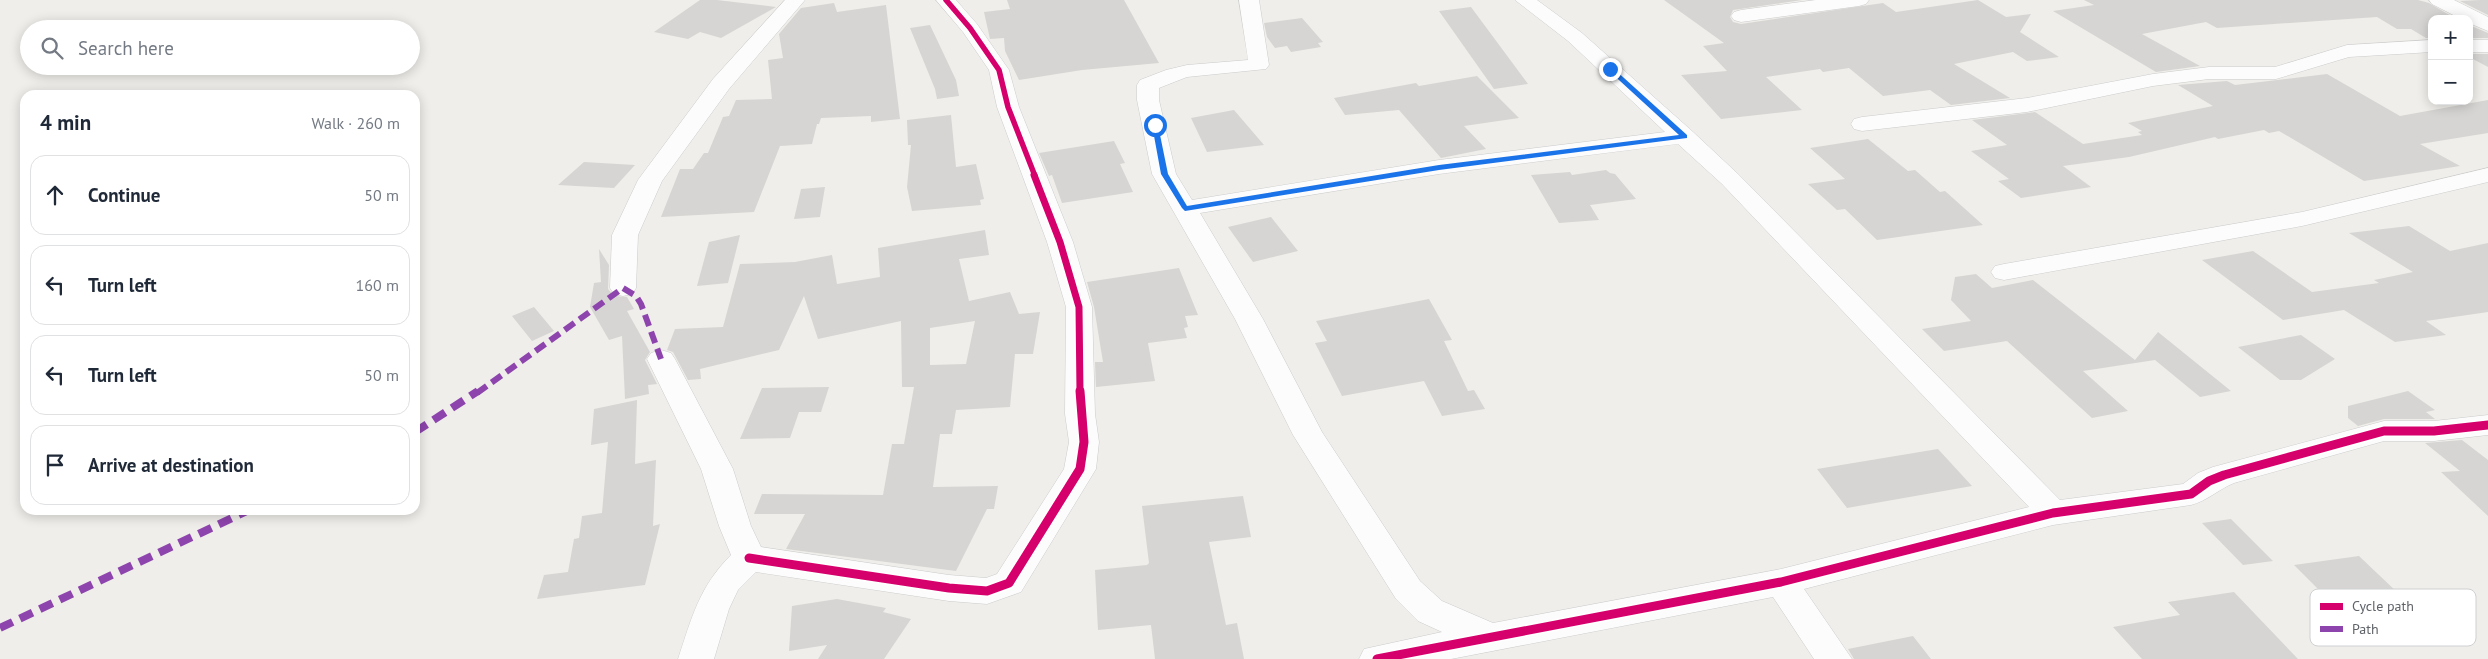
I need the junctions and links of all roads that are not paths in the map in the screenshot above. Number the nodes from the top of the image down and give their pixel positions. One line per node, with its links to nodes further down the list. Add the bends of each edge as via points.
1 (795, 0): 17 (street, via 722,84 650,180 625,235)
2 (946, 0): 21 (street, via 999,70 1008,107 1044,197 1079,307 1080,414 1084,442 1080,469 1008,583 987,591)
3 (1249, 0): 15 (street, via 1259,65 1162,76 1148,84 1148,100 1164,174)
4 (1525, 0): 13 (street, via 1575,37)
5 (1860, 0): 7 (street)
6 (2439, 0): 8 (street)
7 (1741, 16)
8 (2488, 25)
9 (2428, 46): 12 (street, via 2347,51 2276,73 2208,73 2153,80 2027,105)
10 (2473, 46): 11 (street)
11 (2488, 46)
12 (1862, 124)
13 (1684, 136): 15 (street, via 1439,168); 20 (street, via 1737,186)
14 (2488, 175): 16 (street, via 2302,219)
15 (1185, 208): 23 (street, via 1249,318 1308,435 1408,590 1430,611)
16 (2004, 272)
17 (623, 288)
18 (661, 359): 21 (street, via 717,469 734,526)
19 (2488, 425): 20 (street, via 2434,431 2384,430 2224,475 2191,494)
20 (2053, 512): 22 (street)
21 (749, 558): 24 (street, via 724,582)
22 (1781, 582): 23 (street); 26 (street)
23 (1496, 638): 25 (street)
24 (696, 659)
25 (1377, 659)
26 (1834, 659)

